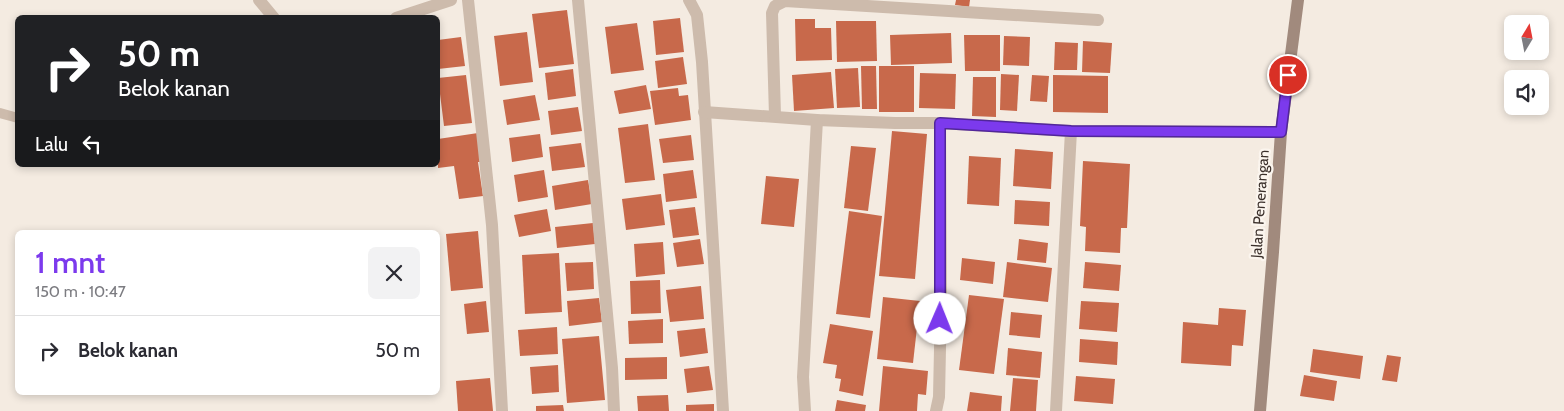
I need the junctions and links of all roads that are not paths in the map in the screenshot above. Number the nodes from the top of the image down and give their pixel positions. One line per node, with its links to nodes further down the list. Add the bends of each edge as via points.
1 (260, 0): 7 (street)
2 (451, 0): 8 (street)
3 (468, 0): 18 (street, via 492,225)
4 (578, 0): 19 (street)
5 (689, 0): 10 (street, via 697,15)
6 (1298, 0): 17 (street, Jalan Penerangan)
7 (272, 15)
8 (405, 15)
9 (1098, 20): 12 (street, via 785,1 775,6 772,13)
10 (704, 112): 12 (street); 20 (street)
11 (0, 113): 13 (lane)
12 (775, 116): 14 (street)
13 (15, 117)
14 (817, 120): 15 (street); 21 (street)
15 (940, 123): 16 (street); 22 (street, via 941,300)
16 (1071, 131): 17 (street); 23 (street)
17 (1281, 132): 24 (street, Jalan Penerangan)
18 (502, 411)
19 (614, 411)
20 (723, 411)
21 (805, 411)
22 (936, 411)
23 (1056, 411)
24 (1260, 411)

